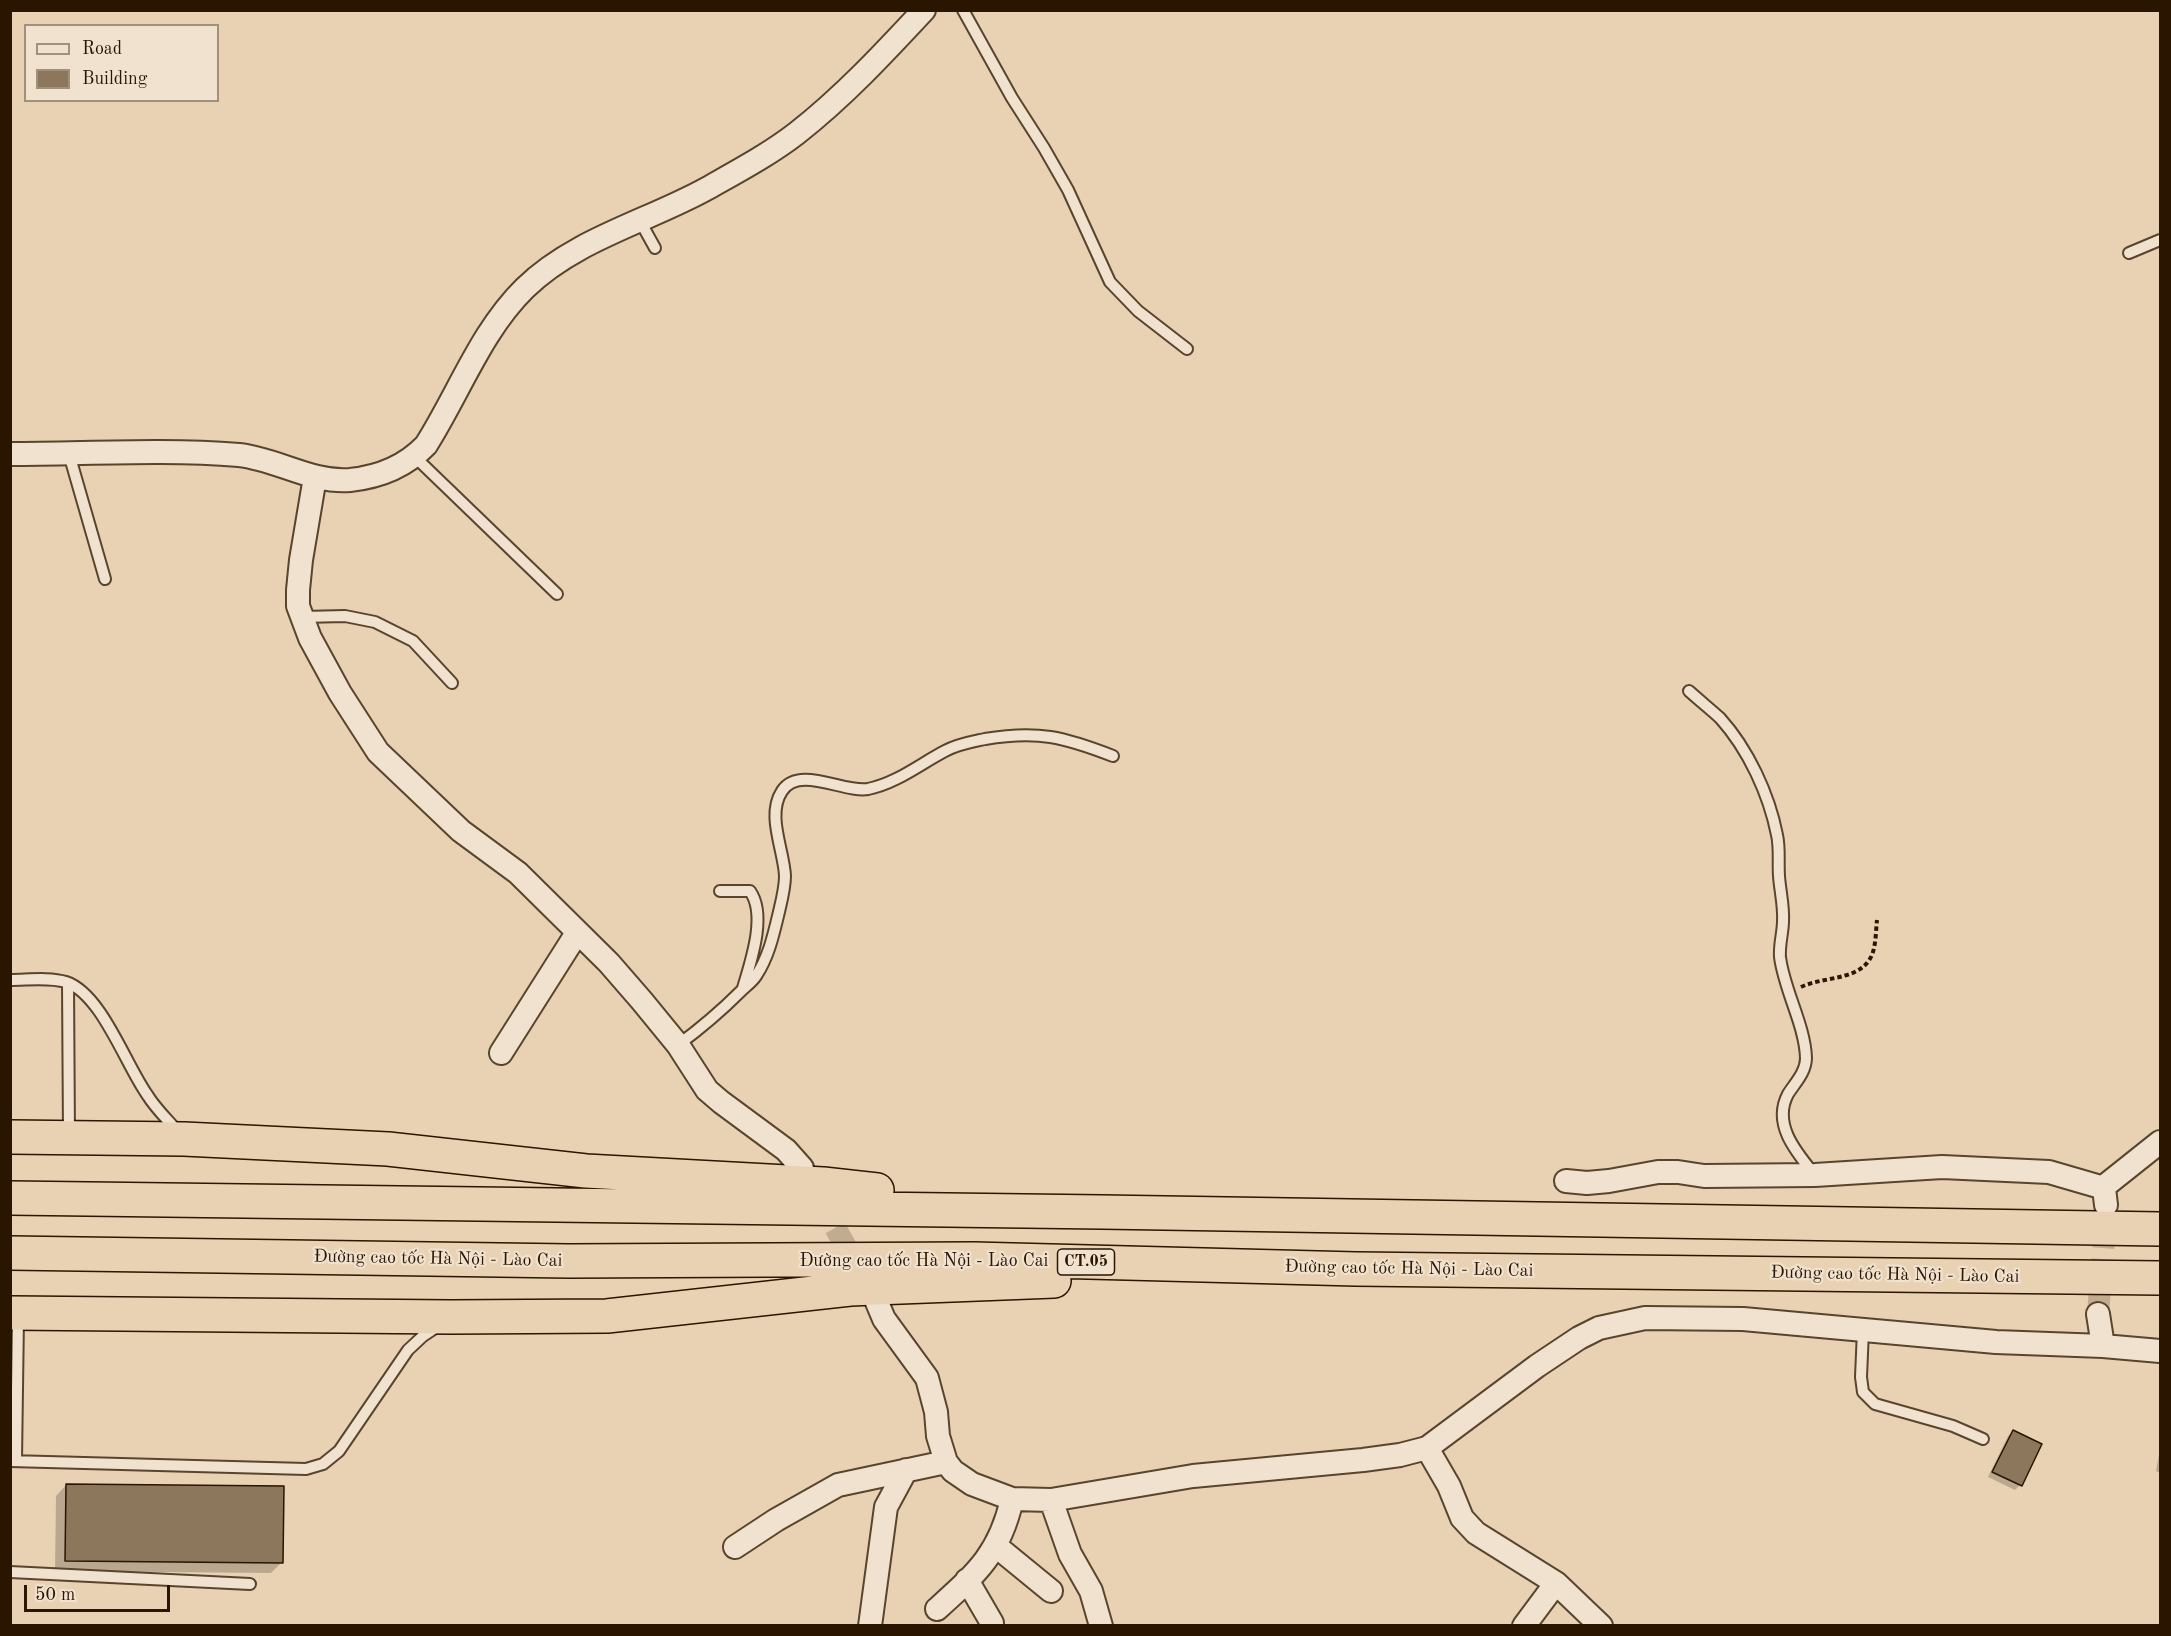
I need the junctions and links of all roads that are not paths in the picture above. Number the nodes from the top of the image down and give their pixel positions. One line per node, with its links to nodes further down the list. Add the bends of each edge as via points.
1 (924, 10): 3 (street, via 839,97 795,134 705,190)
2 (963, 10): 7 (lane, via 1068,190 1110,282 1138,311)
3 (640, 221): 5 (lane); 10 (street, via 567,257 526,287 492,330 442,420)
4 (2160, 240): 6 (lane)
5 (655, 248)
6 (2129, 253)
7 (1187, 349)
8 (10, 454): 9 (street)
9 (69, 454): 11 (street, via 187,452 241,456 267,460); 12 (lane)
10 (415, 457): 11 (street, via 365,478); 13 (lane)
11 (315, 477): 14 (street, via 298,590)
12 (105, 579)
13 (557, 594)
14 (302, 617): 15 (lane, via 345,616 375,622 413,641); 19 (street, via 340,693 378,752 461,831 518,873)
15 (452, 683)
16 (1689, 691): 30 (lane, via 1720,719 1746,754 1772,813 1778,838 1782,897 1780,960 1806,1059 1788,1094 1783,1120 1791,1143)
17 (1113, 756): 22 (lane, via 1046,735 1006,736 962,743 893,781 865,789 814,780 787,785 777,801 776,819 785,876 782,897 764,961)
18 (720, 891): 22 (lane, via 750,891 756,900 754,946)
19 (577, 933): 23 (street, via 609,963); 24 (street)
20 (10, 980): 21 (lane)
21 (68, 983): 26 (lane); 27 (lane, via 99,1010 149,1098)
22 (743, 988): 23 (lane, via 714,1018)
23 (678, 1045): 29 (street, via 707,1090 786,1150)
24 (501, 1053)
25 (10, 1137): 26 (highway)
26 (69, 1137): 27 (highway)
27 (184, 1139): 33 (highway, via 388,1149 586,1171 823,1184)
28 (2160, 1142): 30 (street, via 2105,1197 2049,1172 1942,1167)
29 (802, 1168)
30 (1815, 1175): 31 (street, via 1658,1172 1610,1181)
31 (1566, 1181)
32 (10, 1198): 33 (highway)
33 (1102, 1212): 34 (highway)
34 (2160, 1229)
35 (10, 1253): 36 (highway, Đường cao tốc Hà Nội - Lào Cai / CT.05, via 569,1261 974,1259)
36 (1356, 1269): 37 (highway, Đường cao tốc Hà Nội - Lào Cai / CT.05); 41 (highway, via 850,1289 607,1316)
37 (2160, 1278)
38 (876, 1300): 48 (street, via 884,1319 927,1378)
39 (14, 1313): 41 (highway); 47 (lane)
40 (2098, 1314): 43 (street)
41 (451, 1317): 47 (lane, via 408,1350 339,1451 323,1464 306,1469)
42 (1863, 1330): 43 (street, via 1996,1342); 45 (lane, via 1863,1392 1875,1404 1953,1426); 46 (street, via 1743,1319 1645,1318 1599,1328 1537,1366)
43 (2103, 1346): 44 (street)
44 (2160, 1351)
45 (1983, 1439)
46 (1428, 1448): 51 (street, via 1363,1460 1193,1476); 56 (street, via 1462,1518 1476,1533)
47 (14, 1461)
48 (946, 1462): 49 (street); 50 (street, via 972,1484)
49 (906, 1470): 53 (street, via 838,1485); 61 (street, via 886,1507)
50 (1012, 1499): 51 (street); 52 (street)
51 (1051, 1500): 62 (street, via 1070,1554 1091,1591)
52 (996, 1546): 55 (street); 58 (street)
53 (735, 1547)
54 (10, 1572): 57 (lane)
55 (968, 1580): 59 (street); 60 (street)
56 (1556, 1583): 63 (street); 64 (street)
57 (250, 1584)
58 (1051, 1591)
59 (937, 1609)
60 (992, 1623)
61 (870, 1626)
62 (1101, 1626)
63 (1524, 1626)
64 (1601, 1626)

